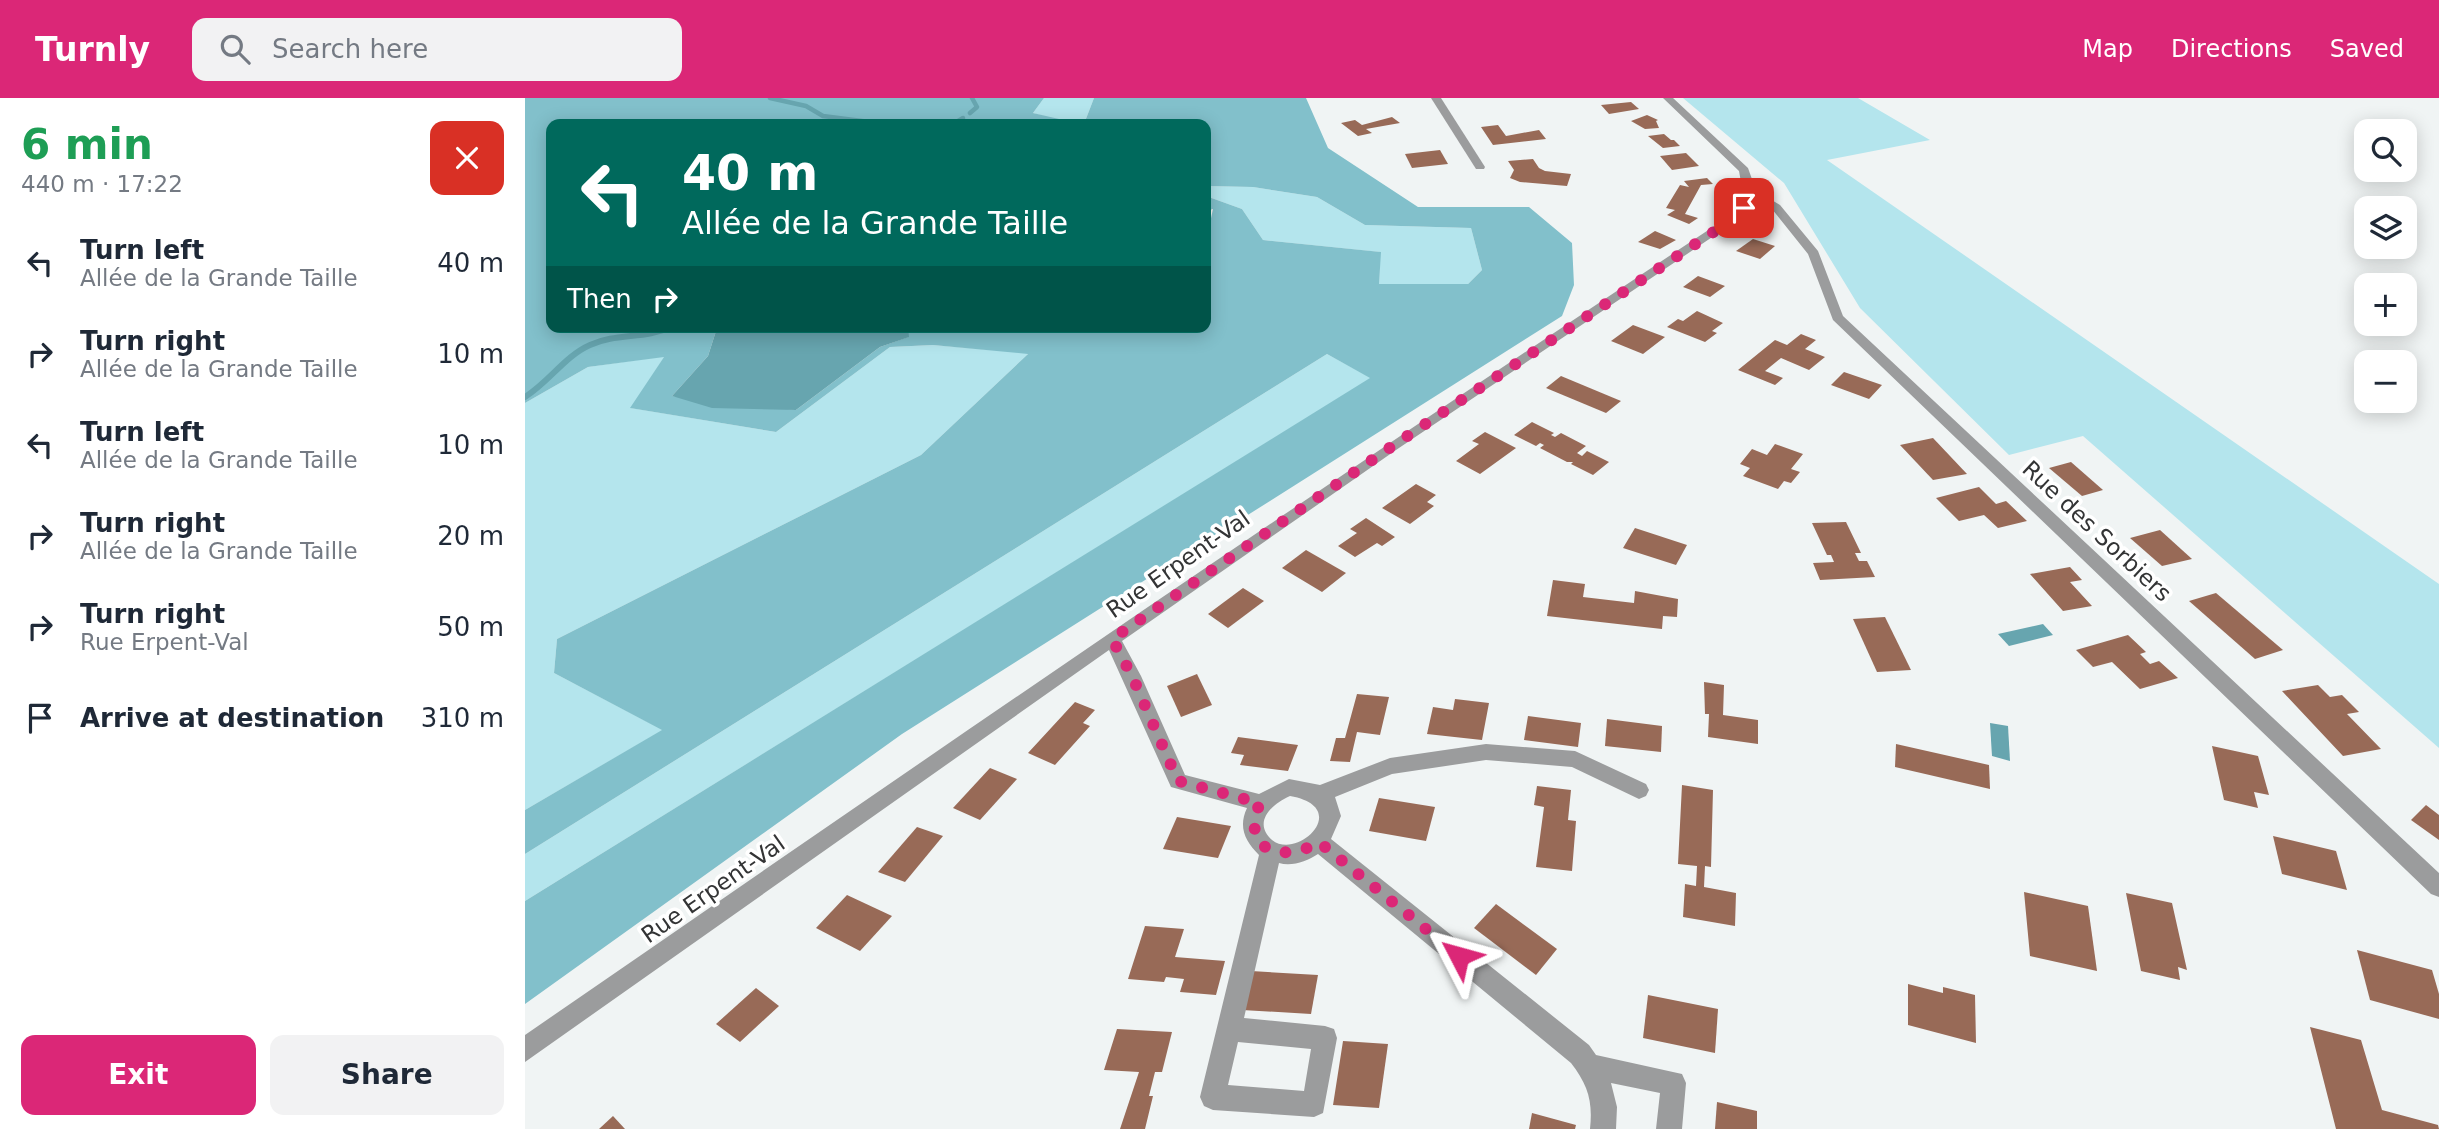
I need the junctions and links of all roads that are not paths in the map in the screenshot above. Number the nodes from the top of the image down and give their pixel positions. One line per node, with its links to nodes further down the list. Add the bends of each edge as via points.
1 (1436, 98): 3 (street)
2 (1668, 98): 4 (street, via 1744,170 1750,185)
3 (1480, 167)
4 (1748, 198): 5 (street, Rue Erpent-Val, via 1738,215 1724,225); 11 (street, Rue des Sorbiers, via 1776,207 1814,253 1837,317)
5 (1112, 639): 8 (street, via 1178,781); 13 (street, Rue Erpent-Val)
6 (1639, 790): 7 (street, via 1575,759 1486,752 1390,766)
7 (1320, 794): 8 (street, via 1289,787); 9 (street, via 1330,808 1330,825)
8 (1260, 803): 10 (street, via 1252,821 1256,839)
9 (1319, 842): 10 (street, via 1288,854); 14 (street)
10 (1271, 851): 12 (street)
11 (2439, 887)
12 (1227, 1029): 12 (street, via 1213,1097 1314,1104 1325,1038)
13 (525, 1050)
14 (1590, 1066): 15 (street, via 1600,1079); 16 (street, via 1673,1083)
15 (1603, 1129)
16 (1669, 1129)

